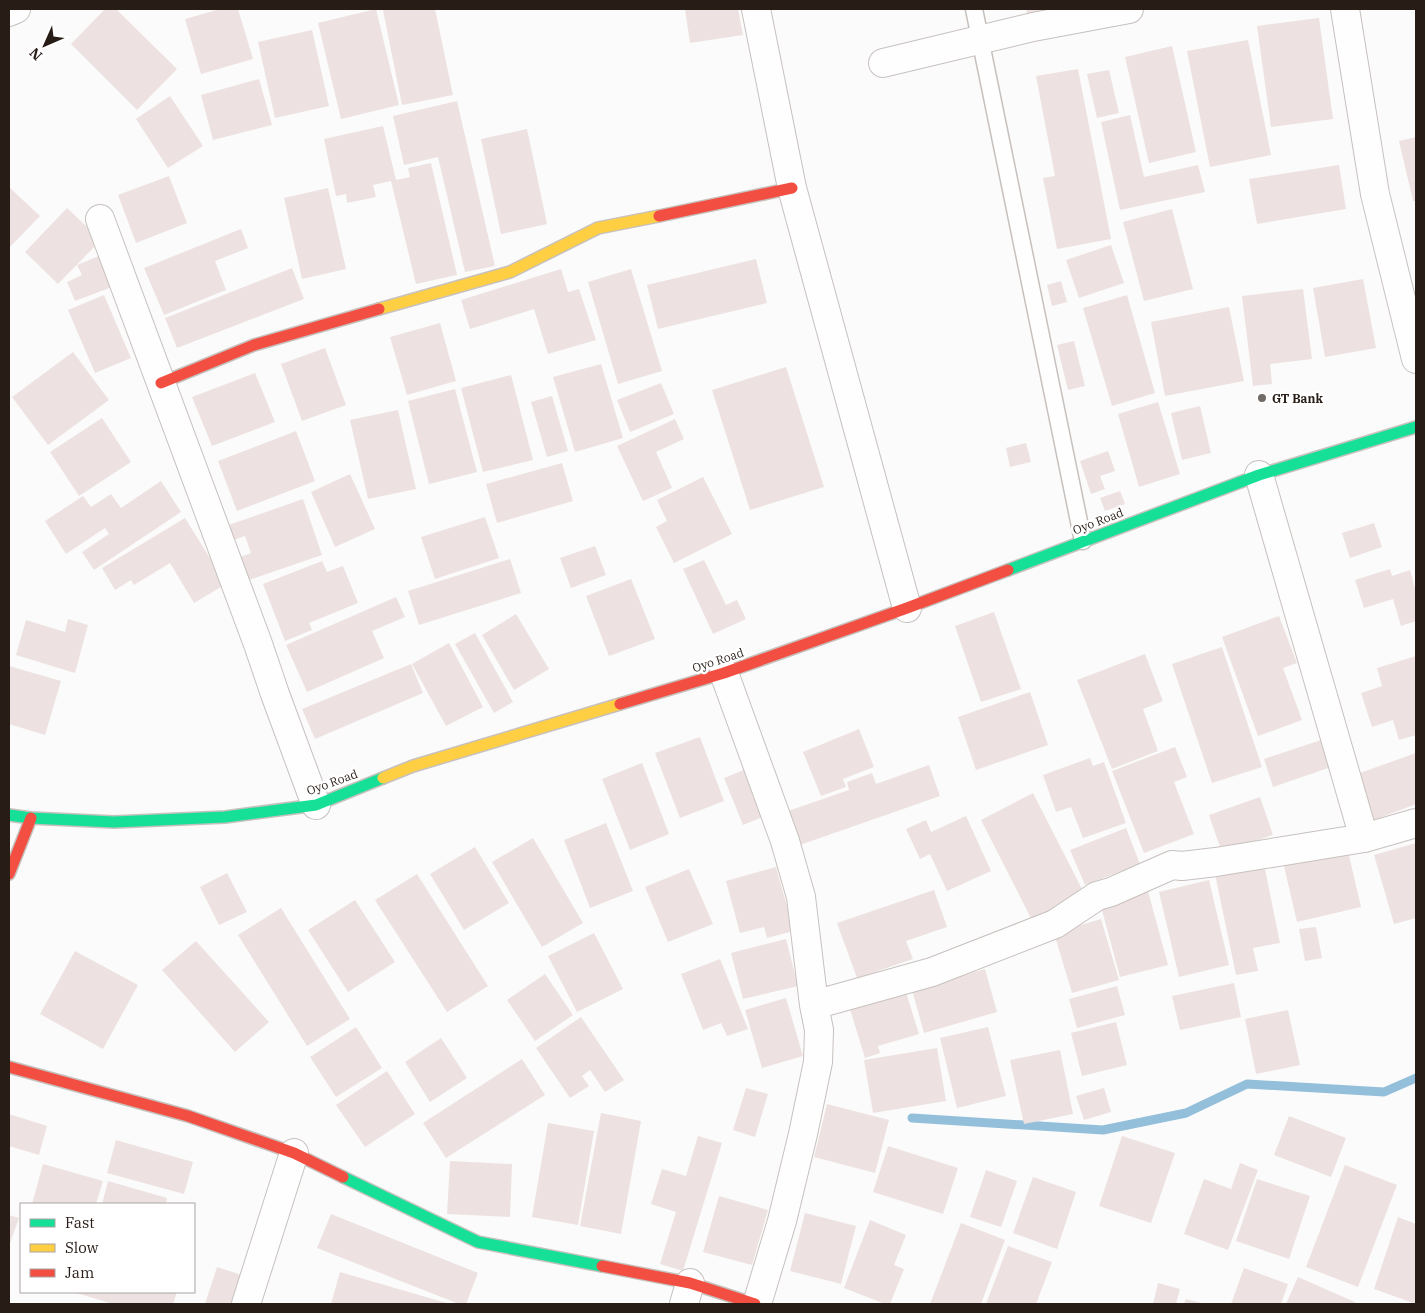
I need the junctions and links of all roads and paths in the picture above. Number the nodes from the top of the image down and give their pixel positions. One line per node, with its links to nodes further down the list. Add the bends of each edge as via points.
1 (16, 9): 6 (street)
2 (756, 9): 10 (street)
3 (974, 9): 8 (lane)
4 (1129, 9): 7 (street)
5 (1345, 9): 12 (street, via 1376,194)
6 (9, 12)
7 (1068, 14): 8 (street)
8 (981, 40): 9 (street); 16 (lane)
9 (883, 63)
10 (792, 188): 13 (main road, via 598,228 510,272 254,345); 17 (street)
11 (100, 219): 13 (street)
12 (1416, 359)
13 (161, 383): 19 (street)
14 (1416, 427): 15 (main road, Oyo Road)
15 (1259, 475): 16 (main road, Oyo Road); 23 (street)
16 (1083, 541): 17 (main road, Oyo Road)
17 (907, 608): 18 (main road, Oyo Road)
18 (724, 673): 19 (main road, Oyo Road, via 413,766); 25 (street, via 785,841 801,897)
19 (316, 805): 21 (main road, Oyo Road, via 225,817 114,822)
20 (9, 814): 21 (main road, Oyo Road)
21 (31, 818): 24 (main road)
22 (1416, 823): 23 (street)
23 (1364, 838): 25 (street, via 1216,862 1172,865 1097,896 1055,924 941,969)
24 (9, 874)
25 (814, 1004): 30 (street, via 819,1030 818,1062 782,1221)
26 (9, 1067): 27 (main road, via 188,1116)
27 (294, 1153): 28 (main road, via 478,1242); 29 (street)
28 (687, 1294): 30 (main road)
29 (246, 1304)
30 (756, 1304)

